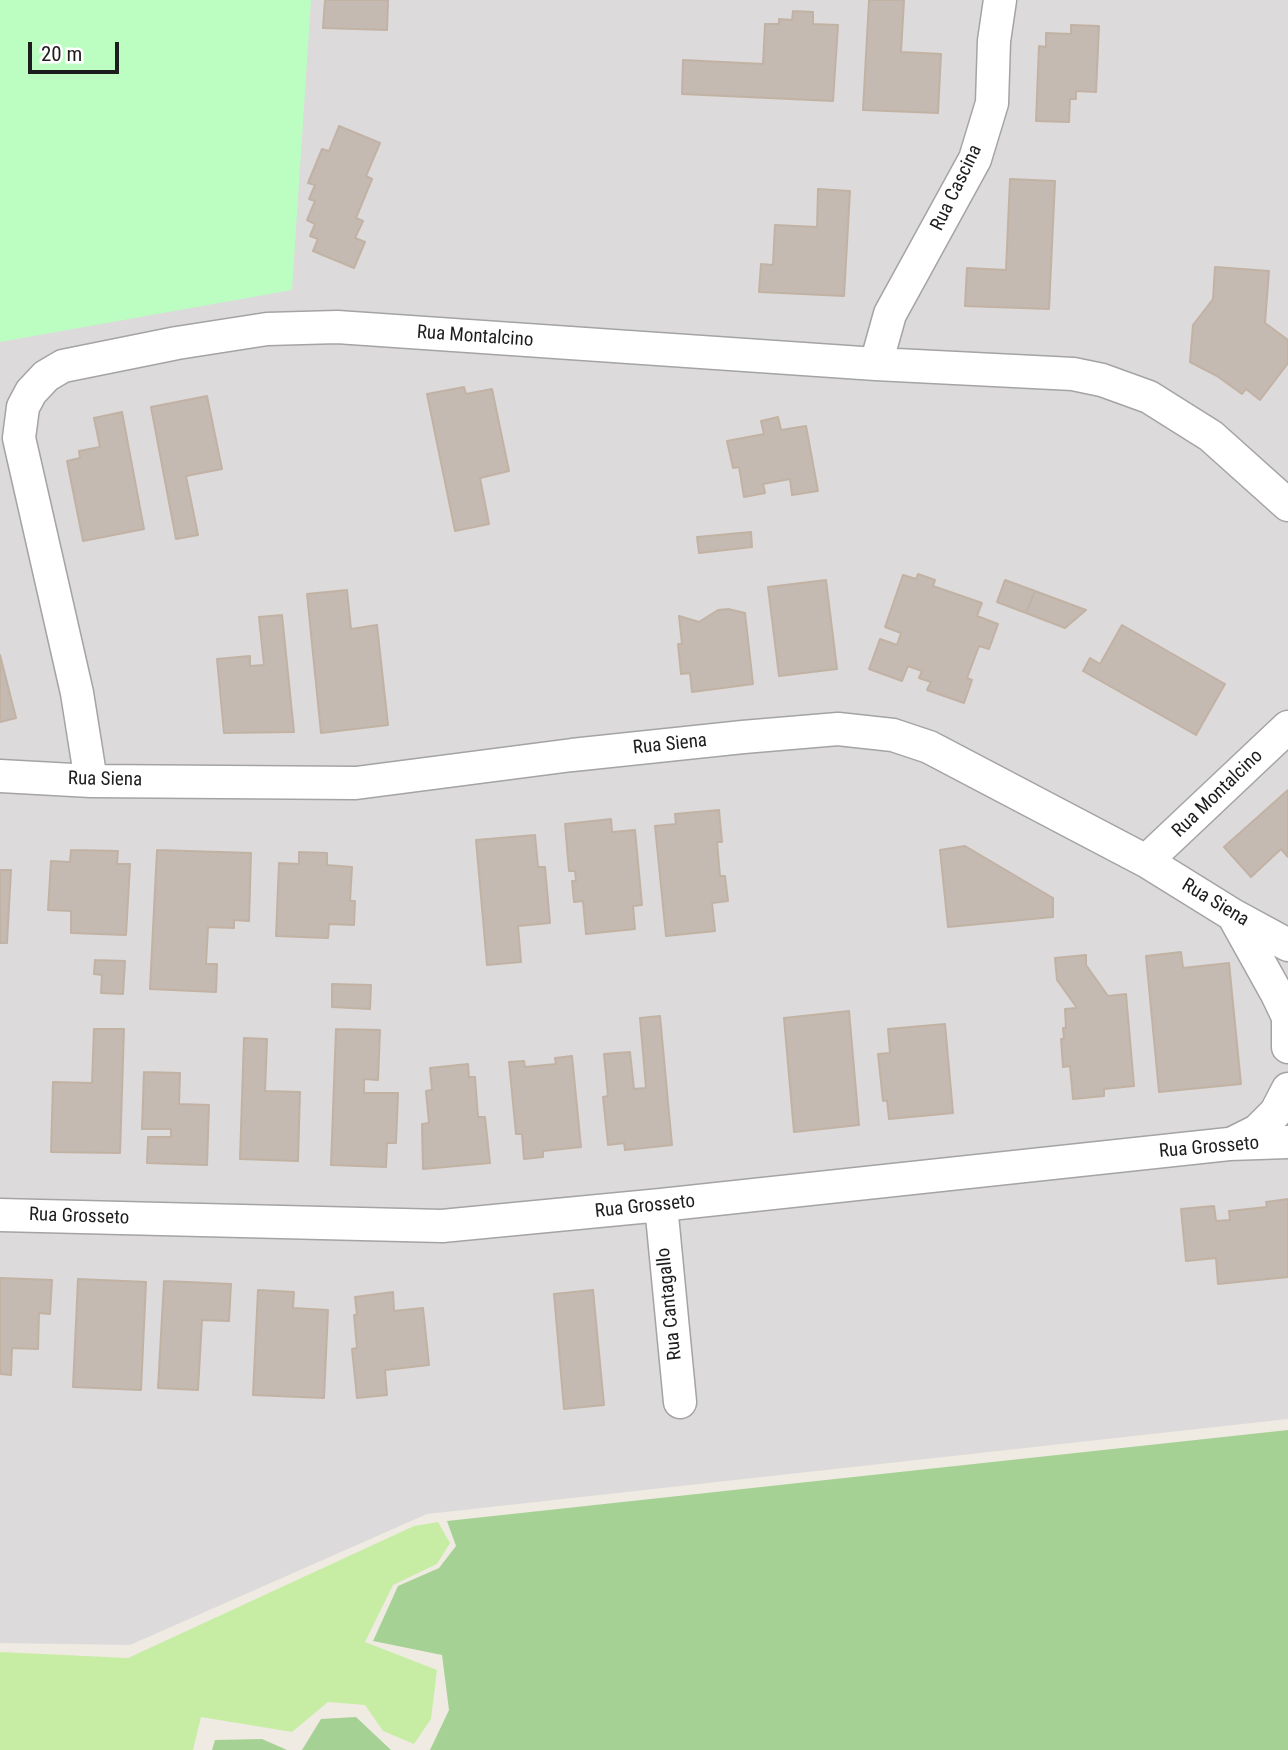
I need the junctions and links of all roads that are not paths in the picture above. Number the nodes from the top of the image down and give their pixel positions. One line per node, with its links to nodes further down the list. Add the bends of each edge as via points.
1 (1000, 0): 2 (street, Rua Cascina, via 992,103 975,159 890,314)
2 (876, 364): 3 (street, Rua Montalcino, via 1073,374 1102,380 1149,397 1211,436); 6 (street, Rua Montalcino, via 337,327 267,329 63,366 31,393 23,407 19,438 77,693)
3 (1288, 505)
4 (1288, 727): 7 (street, Rua Montalcino)
5 (0, 776): 6 (street, Rua Siena)
6 (91, 781): 7 (street, Rua Siena, via 356,783 838,729 893,735 929,747)
7 (1146, 860): 8 (street, Rua Siena)
8 (1233, 915): 9 (street, Rua Siena); 10 (street)
9 (1288, 945)
10 (1288, 1017): 11 (street)
11 (1288, 1046)
12 (1288, 1089): 14 (street, via 1276,1112 1257,1131)
13 (1288, 1142): 14 (street, Rua Grosseto)
14 (1230, 1144): 15 (street, Rua Grosseto)
15 (661, 1205): 16 (street, Rua Grosseto, via 442,1226); 17 (street, Rua Cantagallo)
16 (0, 1215)
17 (680, 1402)

